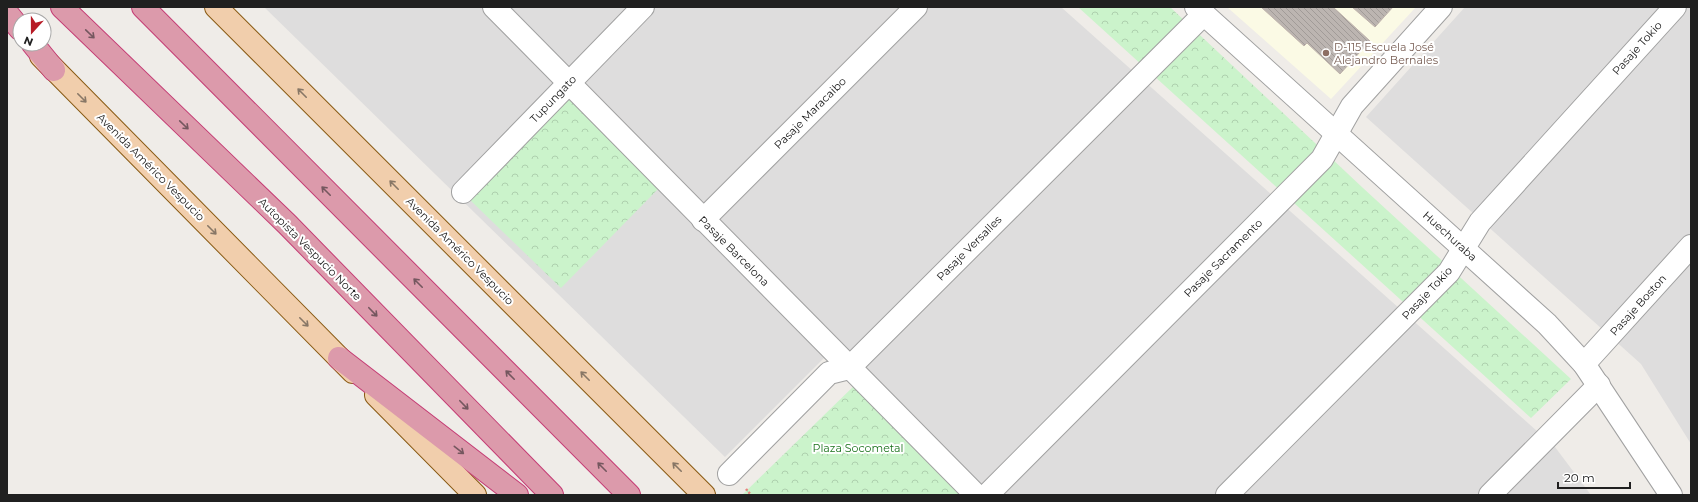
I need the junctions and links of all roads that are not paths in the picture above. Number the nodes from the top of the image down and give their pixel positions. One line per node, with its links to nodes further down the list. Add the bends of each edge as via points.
1 (62, 7): 26 (highway, Autopista Vespucio Norte, one-way to 26, via 286,224)
2 (143, 7): 27 (highway, one-way to 2)
3 (216, 7): 28 (main road, Avenida Américo Vespucio, one-way to 3)
4 (494, 7): 13 (street, Pasaje Barcelona)
5 (643, 7): 13 (street, Tupungato)
6 (916, 7): 16 (street, Pasaje Maracaibo)
7 (1441, 7): 14 (street, Pasaje Sacramento, via 1352,106)
8 (1675, 7): 18 (street, Pasaje Tokio, via 1480,222)
9 (1200, 11): 14 (street, Huechuraba); 21 (street, Pasaje Versalles)
10 (37, 52): 12 (main road, Avenida Américo Vespucio)
11 (39, 52): 12 (highway)
12 (54, 70): 19 (main road, Avenida Américo Vespucio, one-way to 19)
13 (569, 83): 15 (street, Tupungato); 16 (street, Pasaje Barcelona)
14 (1336, 134): 18 (street, Huechuraba); 30 (street, Pasaje Sacramento, via 1322,159)
15 (463, 192)
16 (703, 220): 21 (street, Pasaje Barcelona)
17 (1691, 246): 20 (street, Pasaje Boston)
18 (1464, 249): 20 (street, Huechuraba, via 1546,324); 31 (street, Pasaje Tokio, via 1449,272)
19 (339, 358): 24 (main road, Avenida Américo Vespucio); 25 (highway, one-way to 25)
20 (1584, 364): 22 (street, Huechuraba)
21 (849, 368): 23 (street, via 829,373); 29 (street, Pasaje Barcelona)
22 (1599, 385): 32 (street); 33 (street, Huechuraba)
23 (730, 474)
24 (475, 495)
25 (517, 495)
26 (552, 495)
27 (629, 495)
28 (704, 495)
29 (976, 495)
30 (986, 495)
31 (1227, 495)
32 (1490, 495)
33 (1671, 495)

